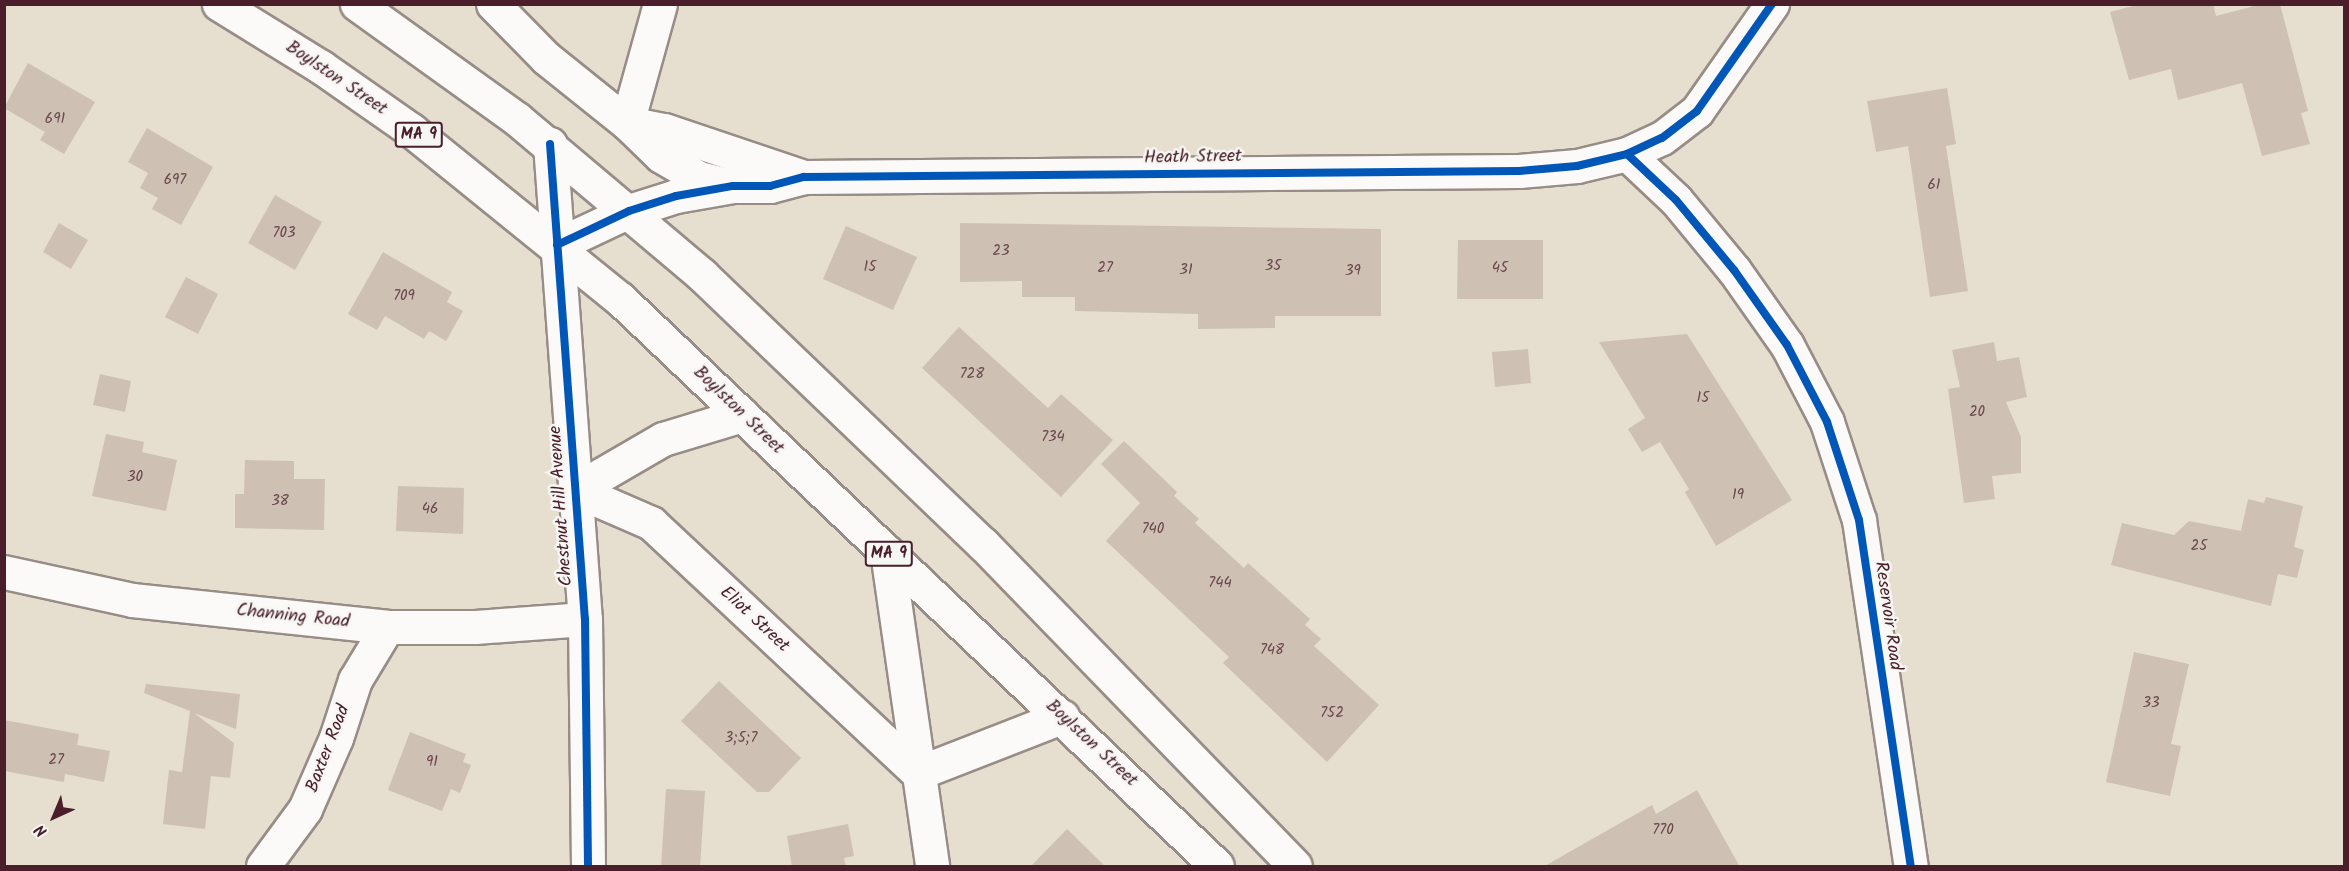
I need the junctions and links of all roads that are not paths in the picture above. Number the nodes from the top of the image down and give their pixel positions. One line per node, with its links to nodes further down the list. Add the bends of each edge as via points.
1 (219, 4): 12 (main road, Boylston Street / MA 9, via 321,67 411,130)
2 (357, 4): 7 (main road)
3 (493, 4): 6 (main road, via 546,58)
4 (660, 4): 6 (main road)
5 (1772, 4): 8 (main road, Heath Street, via 1697,111 1662,138)
6 (627, 123): 9 (main road, via 664,130); 10 (main road, via 641,140 675,166 699,178)
7 (550, 144): 11 (main road); 12 (main road, Chestnut Hill Avenue)
8 (1627, 154): 9 (main road, Heath Street, via 1577,166 1519,171); 26 (main road, Reservoir Road, via 1676,200 1734,270 1787,345 1827,422 1859,520)
9 (804, 177): 10 (main road, Heath Street, via 770,186)
10 (732, 186): 11 (main road, Heath Street)
11 (629, 211): 12 (main road, Heath Street); 25 (main road, via 967,527)
12 (557, 245): 13 (main road, Boylston Street / MA 9, via 642,318); 14 (main road, Chestnut Hill Avenue)
13 (742, 415): 14 (main road, via 657,441); 15 (main road, Boylston Street / MA 9)
14 (575, 490): 17 (main road, Chestnut Hill Avenue); 20 (main road, Eliot Street, via 651,523)
15 (887, 552): 19 (main road, Boylston Street / MA 9); 20 (main road)
16 (4, 572): 18 (main road, Channing Road, via 132,600)
17 (585, 619): 18 (main road, Channing Road, via 475,627); 22 (main road, Chestnut Hill Avenue)
18 (387, 627): 21 (main road, Baxter Road, via 355,680 336,738 305,809)
19 (1062, 717): 20 (main road); 24 (main road, Boylston Street / MA 9)
20 (918, 773): 23 (main road)
21 (263, 867)
22 (588, 867)
23 (932, 867)
24 (1217, 867)
25 (1295, 867)
26 (1911, 867)

